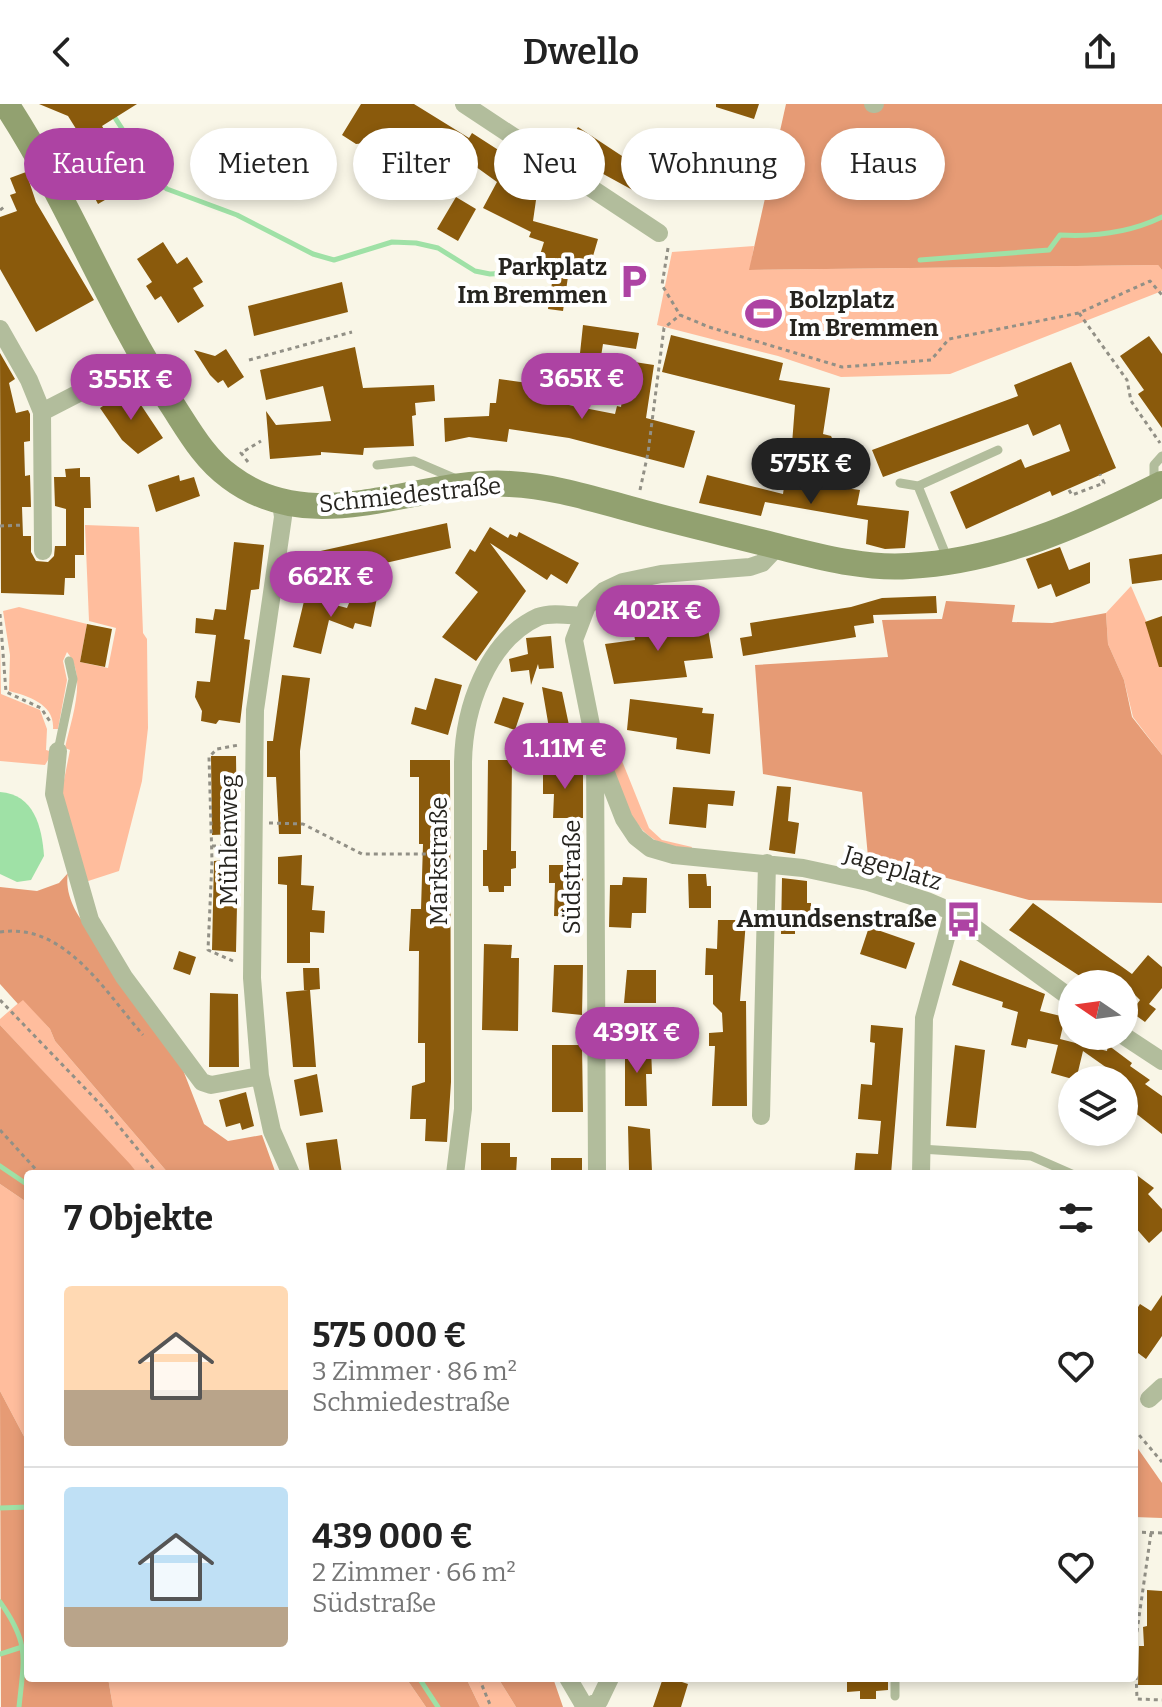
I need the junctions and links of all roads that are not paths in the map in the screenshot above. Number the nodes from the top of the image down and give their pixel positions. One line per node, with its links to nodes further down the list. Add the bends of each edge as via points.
1 (6, 104): 5 (main road, Schmiedestraße)
2 (464, 104): 3 (street)
3 (659, 233)
4 (0, 329): 6 (street)
5 (143, 360): 6 (street); 14 (main road, Schmiedestraße, via 217,466 243,487)
6 (42, 412): 16 (street)
7 (998, 450): 12 (lane)
8 (1162, 456): 13 (lane, Schmiedestraße, via 1153,471)
9 (377, 465): 11 (lane, via 414,461)
10 (900, 483): 12 (lane)
11 (471, 484): 14 (main road, Schmiedestraße, via 317,507); 15 (main road, Schmiedestraße, via 541,486)
12 (918, 486): 17 (lane)
13 (1158, 486): 17 (main road, Schmiedestraße, via 1022,545)
14 (281, 503): 27 (street, Mühlenweg, via 254,742 252,966)
15 (778, 546): 17 (main road, Schmiedestraße, via 878,566); 18 (street, via 750,567 647,577 604,591)
16 (43, 551)
17 (950, 563)
18 (581, 616): 20 (street, Südstraße, via 574,640); 31 (street, Markstraße, via 540,616 523,626 491,664 467,720 463,1109)
19 (69, 661): 21 (lane, via 73,679)
20 (595, 745): 22 (street, Jageplatz, via 624,819 644,844 674,855); 32 (street, Südstraße)
21 (58, 751): 27 (street, via 54,794 84,904 107,952 202,1082)
22 (767, 863): 23 (street, Jageplatz, via 868,882); 28 (street)
23 (953, 912): 24 (street, Jageplatz); 29 (street, via 924,1018)
24 (1058, 989)
25 (1138, 1045): 26 (street)
26 (1162, 1061)
27 (260, 1076): 30 (street, Mühlenweg, via 272,1131)
28 (761, 1116)
29 (921, 1149): 33 (street); 34 (lane, via 1031,1156)
30 (289, 1170)
31 (455, 1170)
32 (597, 1170)
33 (921, 1170)
34 (1063, 1170)
35 (570, 1682): 39 (street)
36 (608, 1682): 39 (street, via 599,1701)
37 (895, 1682): 38 (lane)
38 (895, 1696)
39 (586, 1707)

